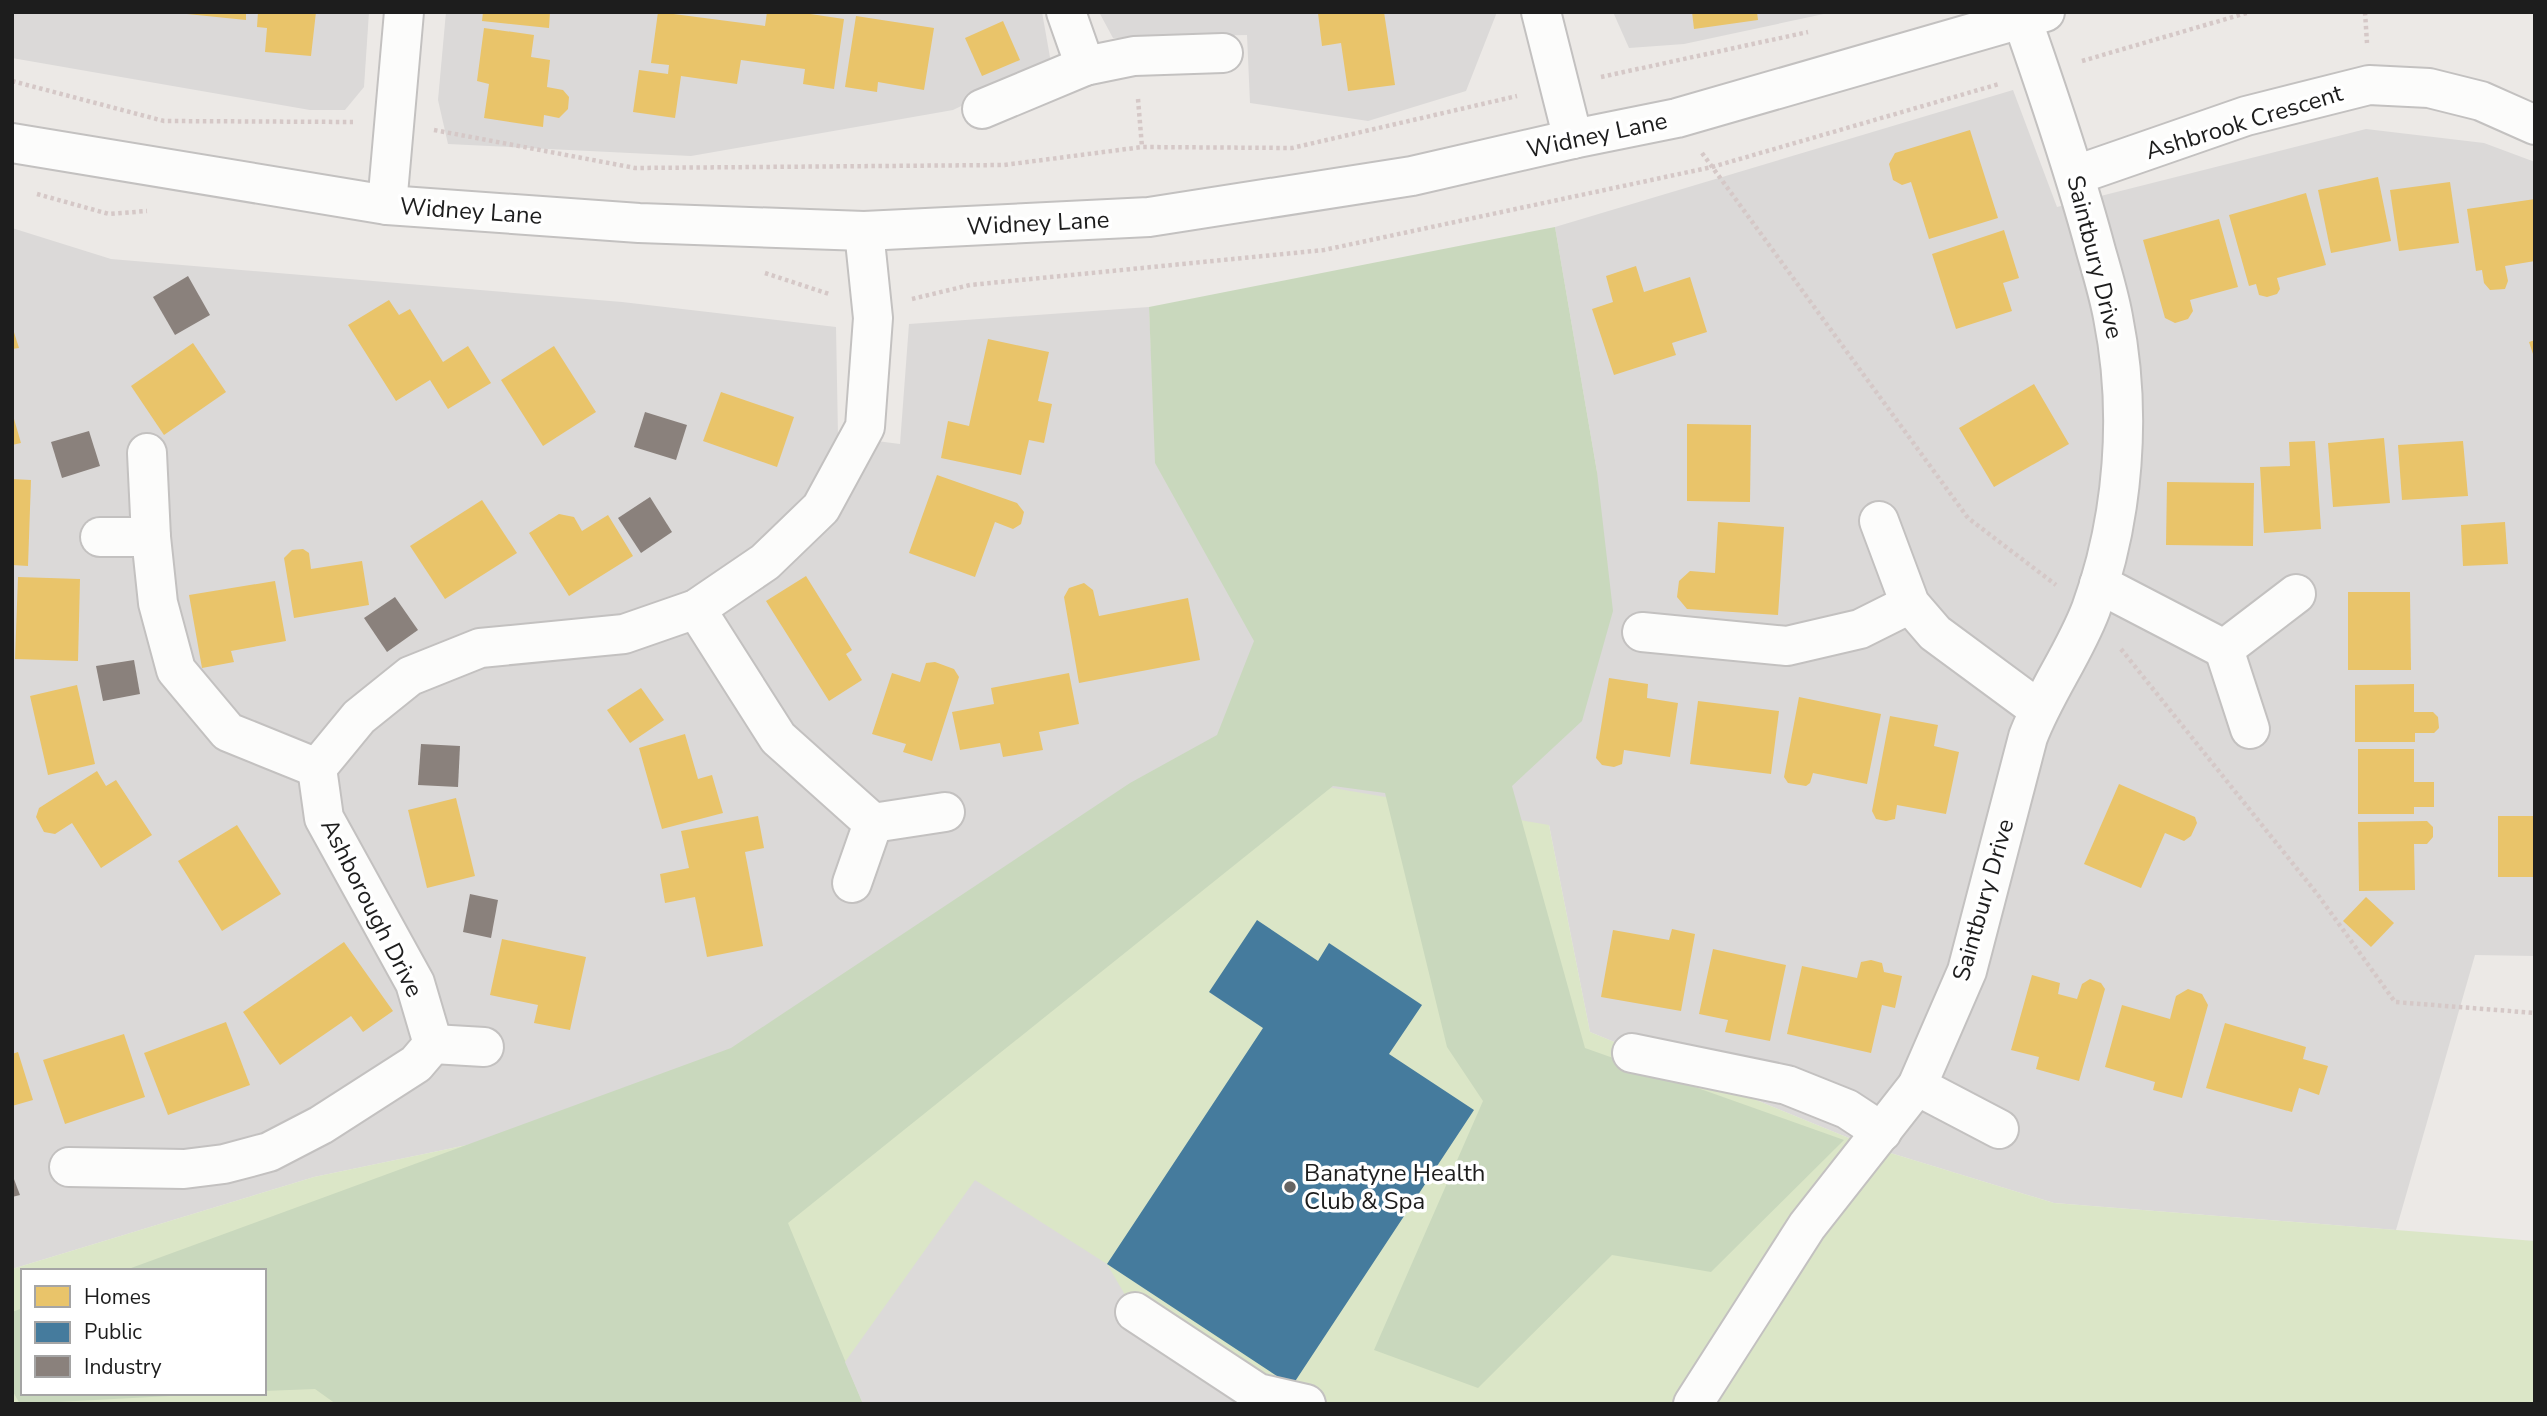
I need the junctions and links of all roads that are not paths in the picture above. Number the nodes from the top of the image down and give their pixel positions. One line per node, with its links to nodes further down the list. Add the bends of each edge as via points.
1 (404, 12): 12 (street)
2 (1066, 12): 6 (street)
3 (1541, 12): 9 (street)
4 (2034, 15): 9 (street, Widney Lane, via 1677,118); 11 (street, Saintbury Drive)
5 (1223, 54): 6 (street, via 1134,56)
6 (1085, 66): 7 (street)
7 (982, 109)
8 (2535, 125): 11 (street, Ashbrook Crescent, via 2480,101 2429,88 2369,85 2246,116)
9 (1573, 139): 13 (street, Widney Lane, via 1412,176 1149,217)
10 (12, 143): 12 (street, Widney Lane)
11 (2076, 175): 18 (street, Saintbury Drive, via 2113,317 2122,386 2122,467)
12 (387, 205): 13 (street, Widney Lane, via 639,223)
13 (864, 231): 21 (street, via 873,318 865,427 821,508 765,562)
14 (147, 453): 17 (street)
15 (1879, 521): 20 (street)
16 (100, 537): 17 (street)
17 (151, 537): 26 (street, via 158,603 176,670 228,732)
18 (2099, 584): 23 (street); 24 (street, Saintbury Drive, via 2065,665)
19 (2296, 594): 23 (street)
20 (1910, 604): 22 (street, via 1860,629 1787,646); 24 (street, via 1935,633)
21 (696, 609): 26 (street, via 624,634 480,648 410,676 359,717); 28 (street, via 778,738)
22 (1642, 632)
23 (2224, 649): 25 (street)
24 (2038, 709): 33 (street, Saintbury Drive, via 1967,971)
25 (2250, 729)
26 (317, 768): 30 (street, Ashborough Drive, via 324,818 415,983)
27 (945, 812): 28 (street)
28 (873, 823): 29 (street)
29 (852, 883)
30 (433, 1044): 31 (street); 36 (street, via 416,1064 321,1125 269,1152 225,1164 153,1170)
31 (484, 1047)
32 (1632, 1053): 35 (street, via 1787,1084 1847,1110)
33 (1917, 1086): 34 (street); 35 (street, Saintbury Drive)
34 (1999, 1129)
35 (1875, 1140): 39 (street, Saintbury Drive, via 1807,1226)
36 (69, 1167)
37 (1135, 1312): 38 (street, via 1258,1393)
38 (1306, 1404)
39 (1693, 1404)

